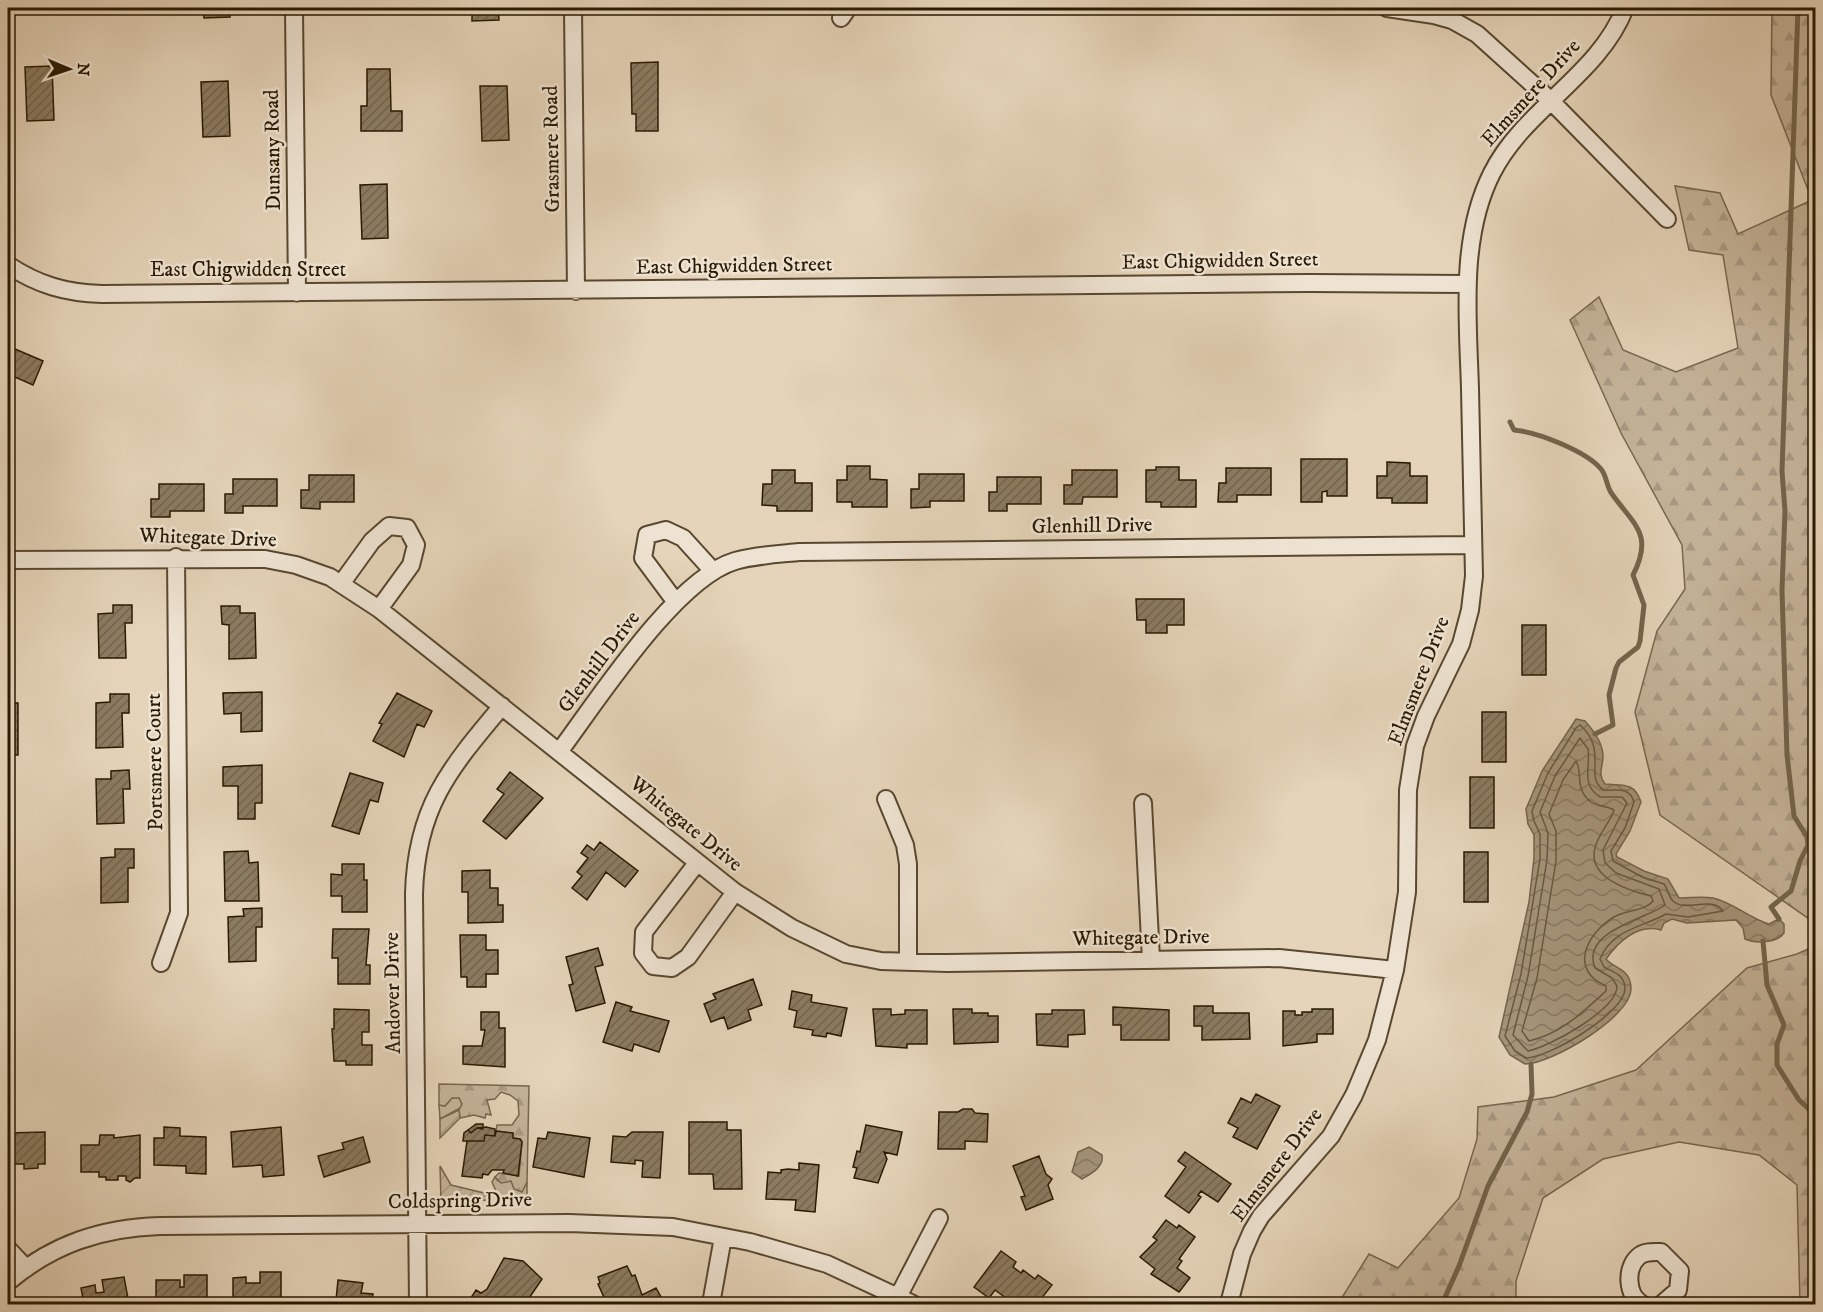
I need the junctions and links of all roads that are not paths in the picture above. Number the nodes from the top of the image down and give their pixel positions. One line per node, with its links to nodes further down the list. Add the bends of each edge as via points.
1 (294, 8): 10 (street, Dunsany Road)
2 (573, 8): 9 (street, Grasmere Road)
3 (1387, 8): 5 (street, via 1434,15 1477,34)
4 (1625, 8): 5 (street, Elmsmere Drive, via 1600,49)
5 (1550, 100): 6 (street); 8 (street, Elmsmere Drive, via 1509,146 1491,174 1472,233)
6 (1667, 219)
7 (8, 265): 10 (street, East Chigwidden Street, via 28,278 74,293)
8 (1467, 284): 9 (street, East Chigwidden Street); 11 (street, Elmsmere Drive)
9 (576, 291): 10 (street, East Chigwidden Street)
10 (297, 293)
11 (1473, 545): 14 (street, Glenhill Drive, via 800,552 735,561); 27 (street, Elmsmere Drive, via 1470,610 1461,644 1426,716 1410,769 1407,892)
12 (176, 557): 13 (street, Whitegate Drive); 15 (street, Whitegate Drive, via 265,559 296,565); 26 (street, Portsmere Court, via 179,913)
13 (8, 560)
14 (713, 571): 16 (street, Glenhill Drive); 16 (street, via 683,538 666,530 647,535 643,558)
15 (341, 584): 17 (street, Whitegate Drive); 17 (street, via 372,541 389,526 407,528 416,545 411,565)
16 (675, 601): 19 (street, Glenhill Drive)
17 (378, 609): 18 (street, Whitegate Drive)
18 (502, 706): 19 (street, Whitegate Drive); 29 (street, Andover Drive, via 461,754 436,793 418,847 414,894)
19 (559, 752): 22 (street, Whitegate Drive)
20 (886, 800): 25 (street, via 906,845)
21 (1143, 803): 24 (street)
22 (697, 863): 23 (street, Whitegate Drive); 23 (street, via 644,932 643,953 653,966 672,968 688,957)
23 (735, 892): 25 (street, Whitegate Drive, via 792,928 846,954)
24 (1151, 960): 25 (street, Whitegate Drive); 27 (street, Whitegate Drive, via 1279,958)
25 (908, 962)
26 (161, 963)
27 (1395, 969): 38 (street, Elmsmere Drive, via 1377,1040 1354,1095 1319,1152 1261,1216 1242,1254)
28 (939, 1218): 34 (street)
29 (418, 1224): 30 (street, Coldspring Drive, via 581,1223 673,1227); 32 (street, Coldspring Drive, via 115,1229 68,1243); 35 (street, Andover Drive)
30 (723, 1237): 34 (street, Coldspring Drive, via 827,1264); 36 (street)
31 (8, 1249): 32 (street)
32 (25, 1267): 33 (street, Coldspring Drive)
33 (8, 1282)
34 (898, 1297): 37 (street, Coldspring Drive)
35 (418, 1305)
36 (711, 1305)
37 (913, 1305)
38 (1229, 1305)
39 (1642, 1305): 40 (street, via 1629,1286 1630,1272 1637,1257 1661,1252 1680,1271 1678,1290)
40 (1662, 1305)

